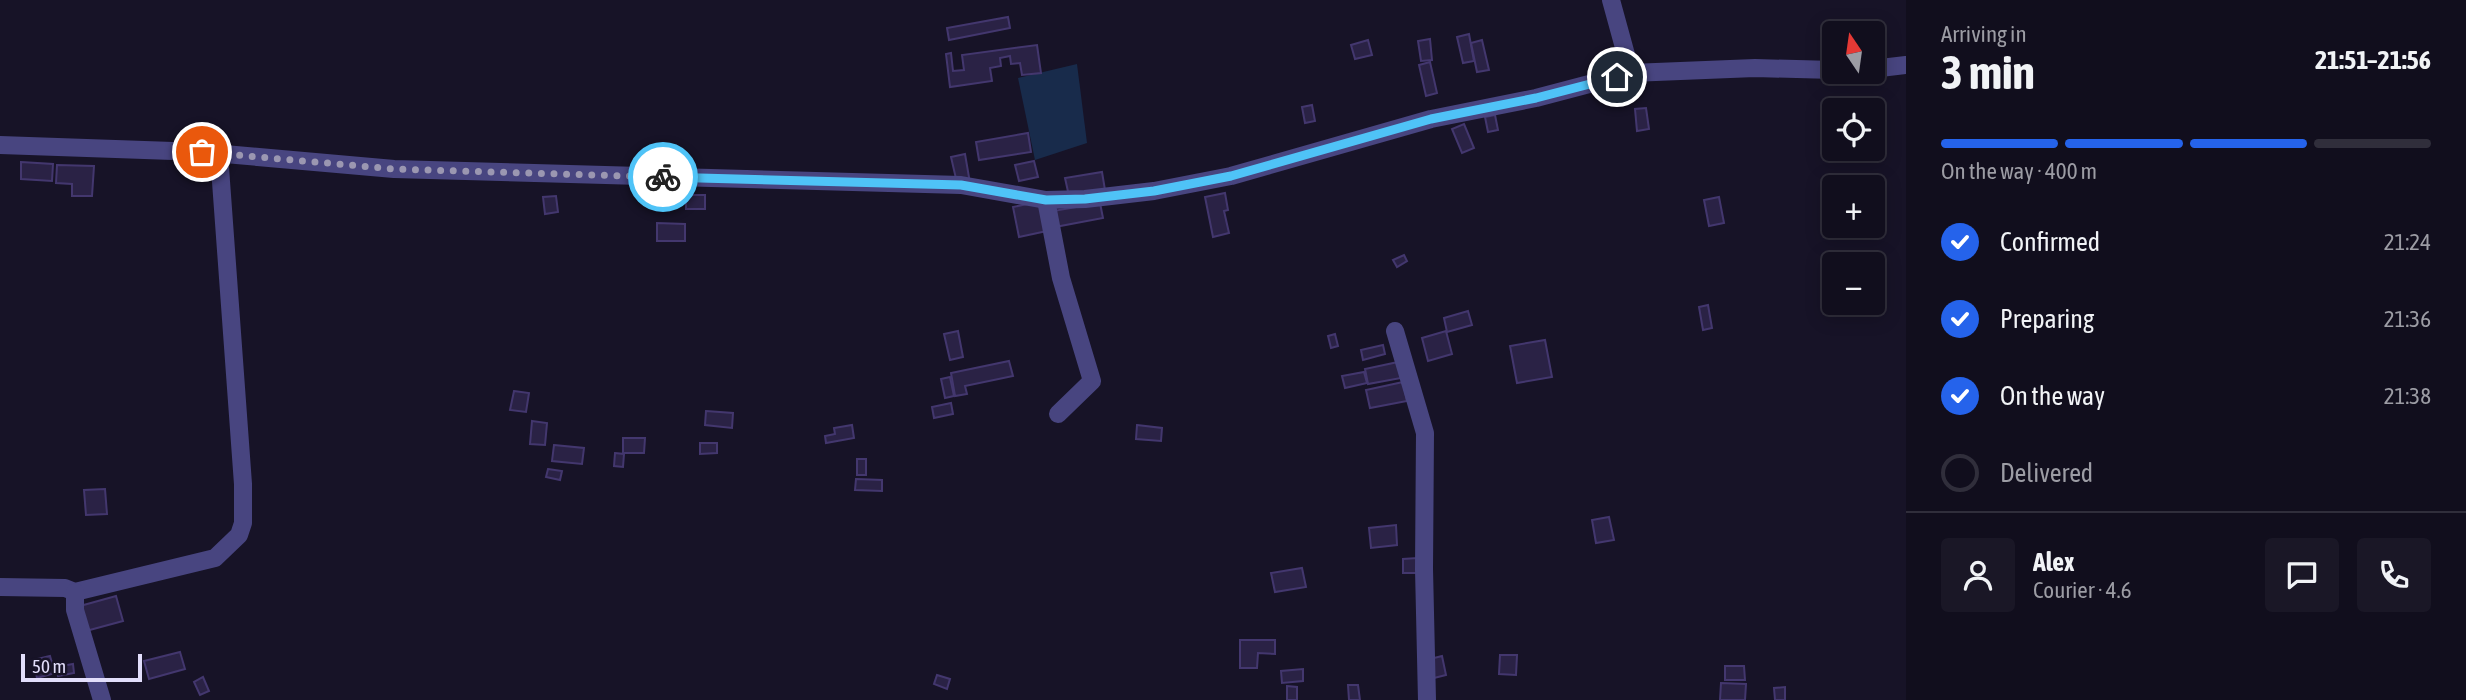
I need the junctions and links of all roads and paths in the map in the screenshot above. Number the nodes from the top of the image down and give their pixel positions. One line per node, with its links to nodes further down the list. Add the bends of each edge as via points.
1 (1611, 0): 5 (street)
2 (1906, 65): 3 (street)
3 (1885, 67)
4 (1822, 70): 5 (street)
5 (1631, 73): 8 (street, via 1431,119 1181,187)
6 (0, 145): 7 (street)
7 (219, 154): 8 (street, via 394,169 961,185); 12 (street, via 243,523 239,535 215,558)
8 (1046, 200): 10 (street, via 1061,278 1092,380)
9 (1395, 331): 14 (street, via 1425,433)
10 (1058, 414)
11 (0, 587): 12 (street)
12 (75, 592): 13 (street, via 75,610)
13 (102, 700)
14 (1427, 700)

